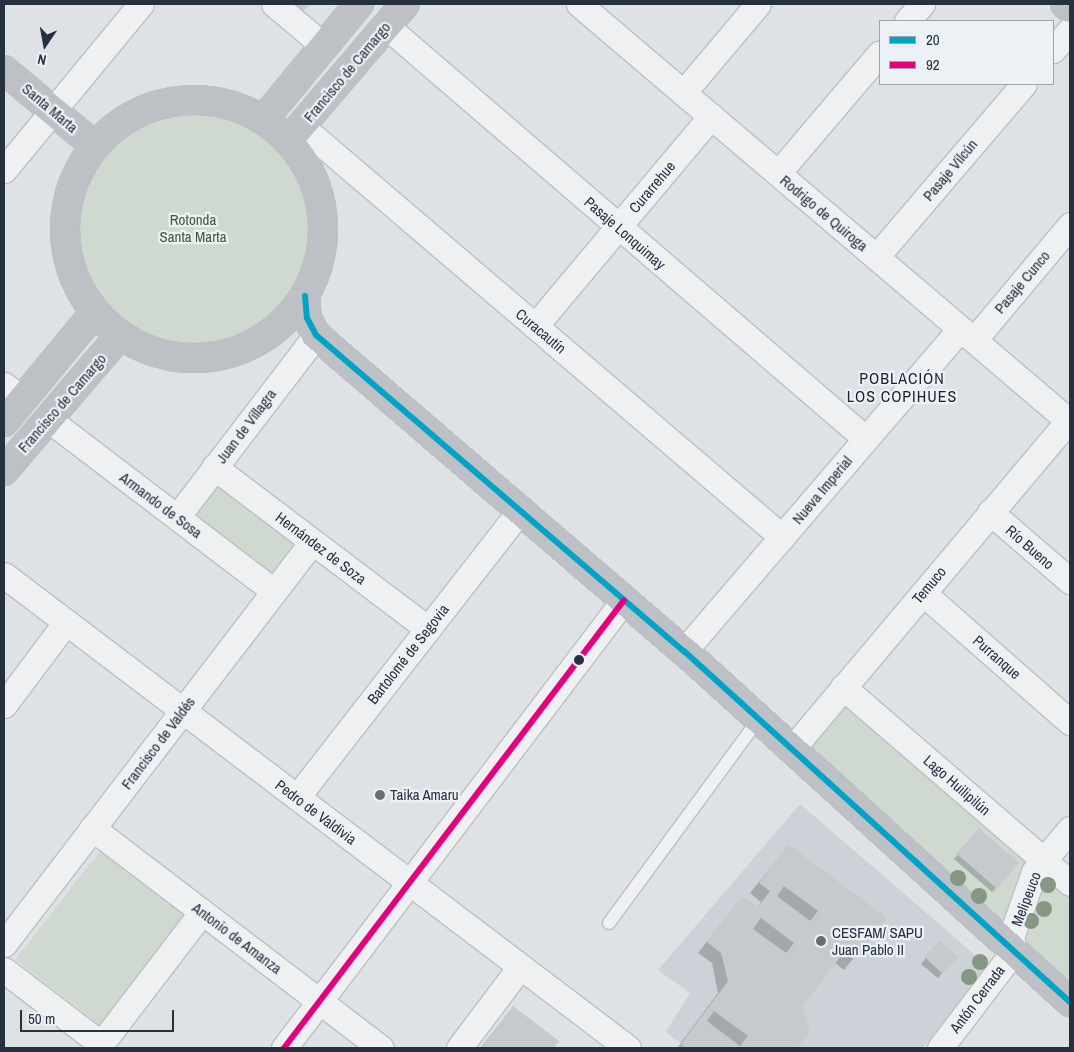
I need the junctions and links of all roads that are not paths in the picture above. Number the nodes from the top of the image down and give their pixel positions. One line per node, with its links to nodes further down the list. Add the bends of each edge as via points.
1 (141, 4): 19 (street)
2 (274, 4): 13 (street)
3 (359, 4): 13 (street)
4 (405, 4): 11 (street, Francisco de Camargo)
5 (758, 4): 18 (street)
6 (922, 4): 10 (street)
7 (1065, 4): 9 (street)
8 (585, 6): 18 (street, Rodrigo de Quiroga)
9 (1070, 8)
10 (908, 20)
11 (386, 26): 22 (street, Francisco de Camargo); 27 (street, Pasaje Lonquimay)
12 (1070, 30): 14 (street)
13 (324, 46): 21 (street)
14 (1054, 49)
15 (879, 54): 25 (street)
16 (4, 70): 19 (street, Santa Marta)
17 (1023, 85): 28 (street, Pasaje Vilcún)
18 (683, 93): 20 (street, Rodrigo de Quiroga)
19 (52, 110): 23 (street, Santa Marta); 24 (street)
20 (711, 116): 25 (street, Rodrigo de Quiroga); 27 (street, Curarrehue)
21 (263, 120): 22 (street); 23 (street, via 238,108 205,101 164,104 126,119)
22 (294, 133): 29 (street, via 314,180 322,211 322,251); 31 (street, Curacautín)
23 (96, 146): 30 (street, via 73,185 65,229 73,273)
24 (4, 170)
25 (778, 173): 28 (street, Rodrigo de Quiroga)
26 (1070, 225): 33 (street, Pasaje Cunco)
27 (618, 227): 31 (street, Curarrehue); 40 (street, Pasaje Lonquimay)
28 (876, 257): 33 (street, Rodrigo de Quiroga)
29 (305, 296): 32 (street); 35 (street, via 307,318)
30 (95, 312): 34 (street); 36 (street)
31 (535, 326): 46 (street, Curacautín)
32 (278, 328): 34 (street, via 246,347 210,357 172,356); 35 (street)
33 (967, 334): 38 (street, Rodrigo de Quiroga); 40 (street, Nueva Imperial)
34 (120, 335): 37 (street, Francisco de Camargo)
35 (316, 335): 41 (street, Juan de Villagra); 43 (street)
36 (13, 392): 39 (street)
37 (48, 419): 42 (street, Francisco de Camargo); 45 (street, Armando de Sosa)
38 (1069, 421): 44 (street, Temuco)
39 (4, 422)
40 (866, 439): 46 (street, Nueva Imperial)
41 (214, 467): 45 (street, Juan de Villagra); 47 (street, Hernández de Soza)
42 (4, 471)
43 (520, 511): 52 (street); 54 (street, Bartolomé de Segovia)
44 (990, 512): 49 (street, Río Bueno); 51 (street, Temuco)
45 (176, 516): 50 (street, Armando de Sosa)
46 (782, 537): 55 (street, Nueva Imperial)
47 (312, 542): 50 (street, Francisco de Valdés); 54 (street, Hernández de Soza)
48 (4, 575): 53 (street, Pedro de Valdivia)
49 (1070, 581)
50 (274, 591): 58 (street, Francisco de Valdés)
51 (923, 593): 56 (street, Temuco); 60 (street, Purranque)
52 (624, 600): 55 (street); 66 (street)
53 (66, 622): 57 (street); 58 (street, Pedro de Valdivia)
54 (428, 629): 62 (street, Bartolomé de Segovia)
55 (684, 651): 59 (street)
56 (844, 687): 61 (street, Temuco); 65 (street, Lago Huilipilún)
57 (4, 706)
58 (182, 711): 62 (street, Pedro de Valdivia); 63 (street, Francisco de Valdés)
59 (758, 720): 61 (street); 69 (lane)
60 (1070, 722)
61 (791, 750): 71 (street)
62 (297, 798): 66 (street, Pedro de Valdivia)
63 (92, 828): 68 (street, Antonio de Amanza); 70 (street, Francisco de Valdés)
64 (1070, 829): 65 (street, Melipeuco)
65 (1043, 860): 67 (street, Lago Huilipilún); 71 (street, Melipeuco, via 1034,872 1011,937)
66 (409, 883): 72 (street, Pedro de Valdivia); 74 (street)
67 (1070, 883)
68 (202, 912): 74 (street, Antonio de Amanza); 76 (street)
69 (609, 923)
70 (4, 944)
71 (1014, 950): 75 (street); 81 (street, Antón Cerrada)
72 (520, 967): 79 (street); 80 (street, Pedro de Valdivia)
73 (4, 970): 76 (street)
74 (320, 1001): 77 (street); 78 (street, Antonio de Amanza)
75 (1070, 1002)
76 (99, 1046)
77 (284, 1048)
78 (381, 1048)
79 (459, 1048)
80 (628, 1048)
81 (940, 1048)

